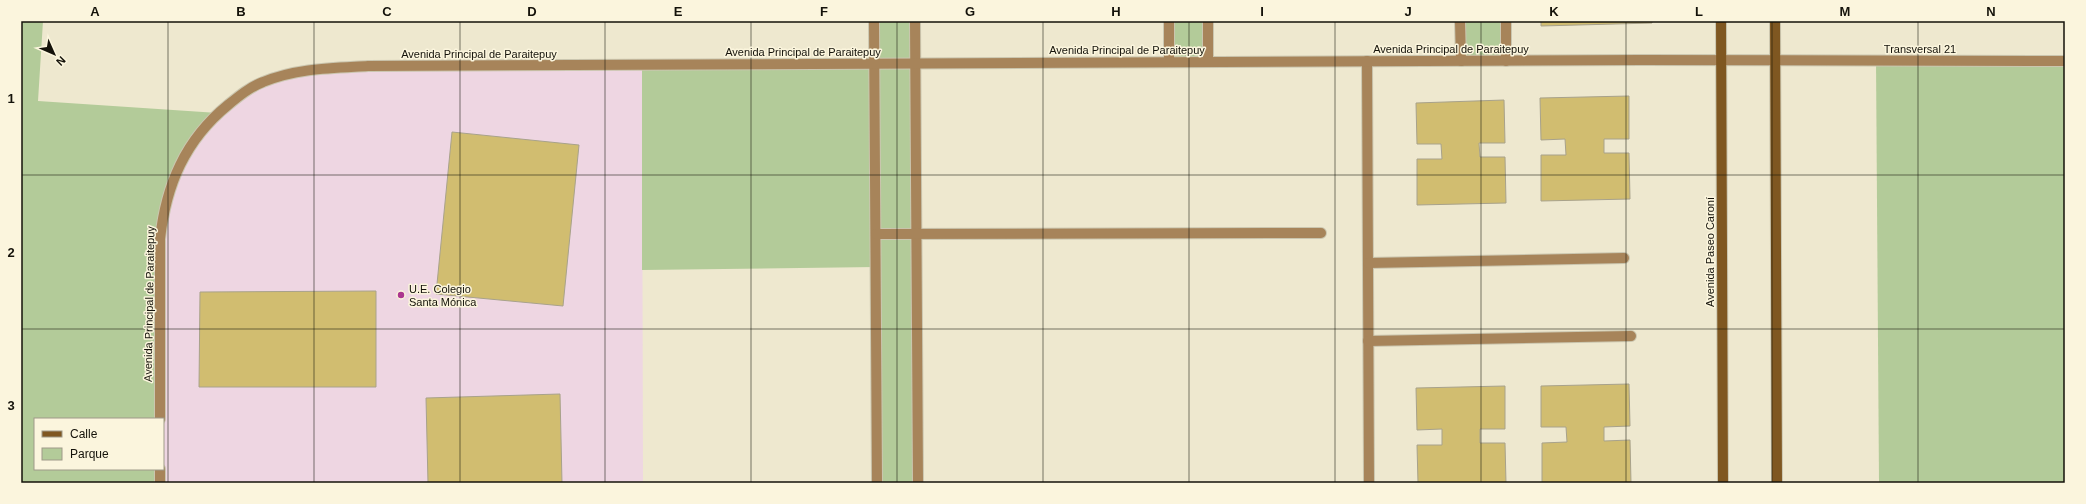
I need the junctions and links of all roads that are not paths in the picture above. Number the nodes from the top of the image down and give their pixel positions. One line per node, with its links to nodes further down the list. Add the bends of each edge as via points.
1 (874, 21): 17 (street)
2 (915, 21): 18 (street)
3 (1169, 21): 15 (street)
4 (1208, 21): 16 (street)
5 (1460, 21): 12 (street)
6 (1506, 21): 13 (street)
7 (1721, 21): 9 (street, Avenida Paseo Caroní)
8 (1775, 21): 10 (street)
9 (1721, 60): 10 (street, Avenida Principal de Paraitepuy); 13 (street, Avenida Principal de Paraitepuy); 32 (street, Avenida Paseo Caroní)
10 (1775, 60): 14 (street, Transversal 21); 33 (street)
11 (1366, 61): 12 (street, Avenida Principal de Paraitepuy); 16 (street, Avenida Principal de Paraitepuy); 23 (street)
12 (1460, 61): 13 (street, Avenida Principal de Paraitepuy)
13 (1506, 61)
14 (2065, 61)
15 (1169, 62): 16 (street, Avenida Principal de Paraitepuy); 18 (street, Avenida Principal de Paraitepuy)
16 (1208, 62)
17 (875, 63): 18 (street, Avenida Principal de Paraitepuy); 20 (street); 26 (street, Avenida Principal de Paraitepuy, via 368,66 288,74 262,82 240,95 200,132 184,156 171,184 160,239)
18 (915, 63): 21 (street)
19 (1321, 233): 21 (street)
20 (876, 234): 21 (street); 29 (street)
21 (916, 235): 30 (street)
22 (1624, 258): 23 (street)
23 (1368, 264): 25 (street)
24 (1631, 336): 25 (street)
25 (1368, 341): 31 (street)
26 (160, 418)
27 (160, 470): 28 (street)
28 (160, 483)
29 (877, 483)
30 (918, 483)
31 (1369, 483)
32 (1723, 483)
33 (1777, 483)

